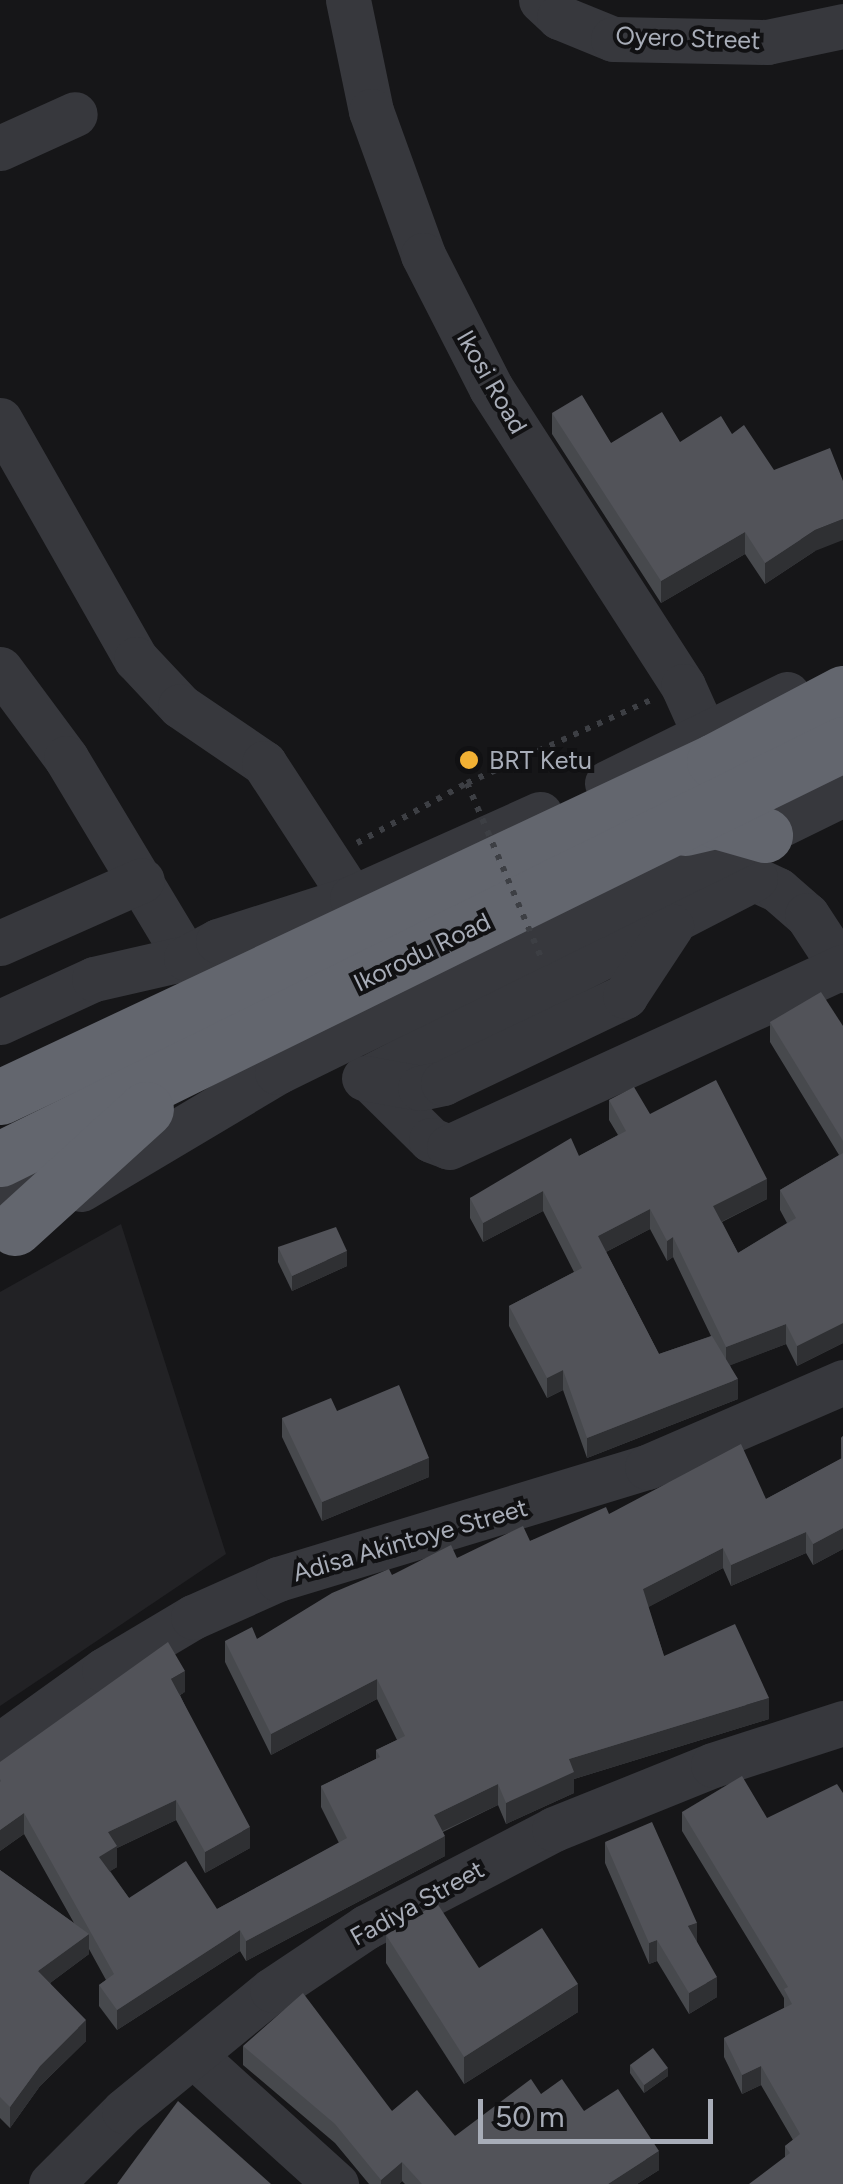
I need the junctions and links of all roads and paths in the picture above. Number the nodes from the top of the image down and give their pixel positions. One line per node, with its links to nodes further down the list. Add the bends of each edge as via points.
1 (348, 0): 9 (street, Ikosi Road, via 370,111 423,256 491,388)
2 (541, 0): 3 (street, Oyero Street, via 559,16 614,38 766,42)
3 (843, 26)
4 (75, 114): 5 (street)
5 (0, 148)
6 (0, 420): 16 (street, via 136,658 180,706 264,763)
7 (843, 667): 11 (street)
8 (0, 669): 18 (street)
9 (683, 686): 11 (street, Ikosi Road); 14 (path)
10 (843, 693): 25 (highway, Ikorodu Road)
11 (704, 734): 19 (street)
12 (843, 744): 17 (highway, Ikorodu Road)
13 (843, 771): 17 (street)
14 (467, 783): 16 (path); 21 (path, bridge)
15 (843, 794): 17 (street, Ikorodu Road)
16 (328, 856): 19 (street)
17 (712, 862): 23 (street, via 808,915); 27 (highway, Ikorodu Road); 28 (street, Ikorodu Road); 29 (street); 30 (street, via 625,996 444,1083 420,1088); 33 (street)
18 (142, 880): 20 (street); 22 (street)
19 (352, 898): 22 (street, via 218,940)
20 (0, 943)
21 (541, 957)
22 (186, 958): 24 (street, via 94,979)
23 (842, 968): 30 (street, via 449,1147 431,1140)
24 (0, 1022)
25 (149, 1024): 26 (highway); 31 (street); 32 (highway, Ikorodu Road)
26 (0, 1055)
27 (188, 1069): 33 (highway); 34 (highway, Ikorodu Road)
28 (278, 1072): 29 (street); 35 (street, Ikorodu Road)
29 (324, 1072): 30 (street)
30 (368, 1078)
31 (0, 1087)
32 (0, 1097)
33 (125, 1128): 35 (highway)
34 (0, 1159)
35 (8, 1211)
36 (843, 1382): 38 (street, Adisa Akintoye Street, via 647,1467 278,1579 193,1617 104,1670)
37 (843, 1723): 39 (street, Fadiya Street, via 714,1765 537,1838 366,1927 272,1990)
38 (0, 1745)
39 (194, 2055): 40 (street, Fadiya Street, via 124,2110); 41 (street)
40 (51, 2184)
41 (336, 2184)

